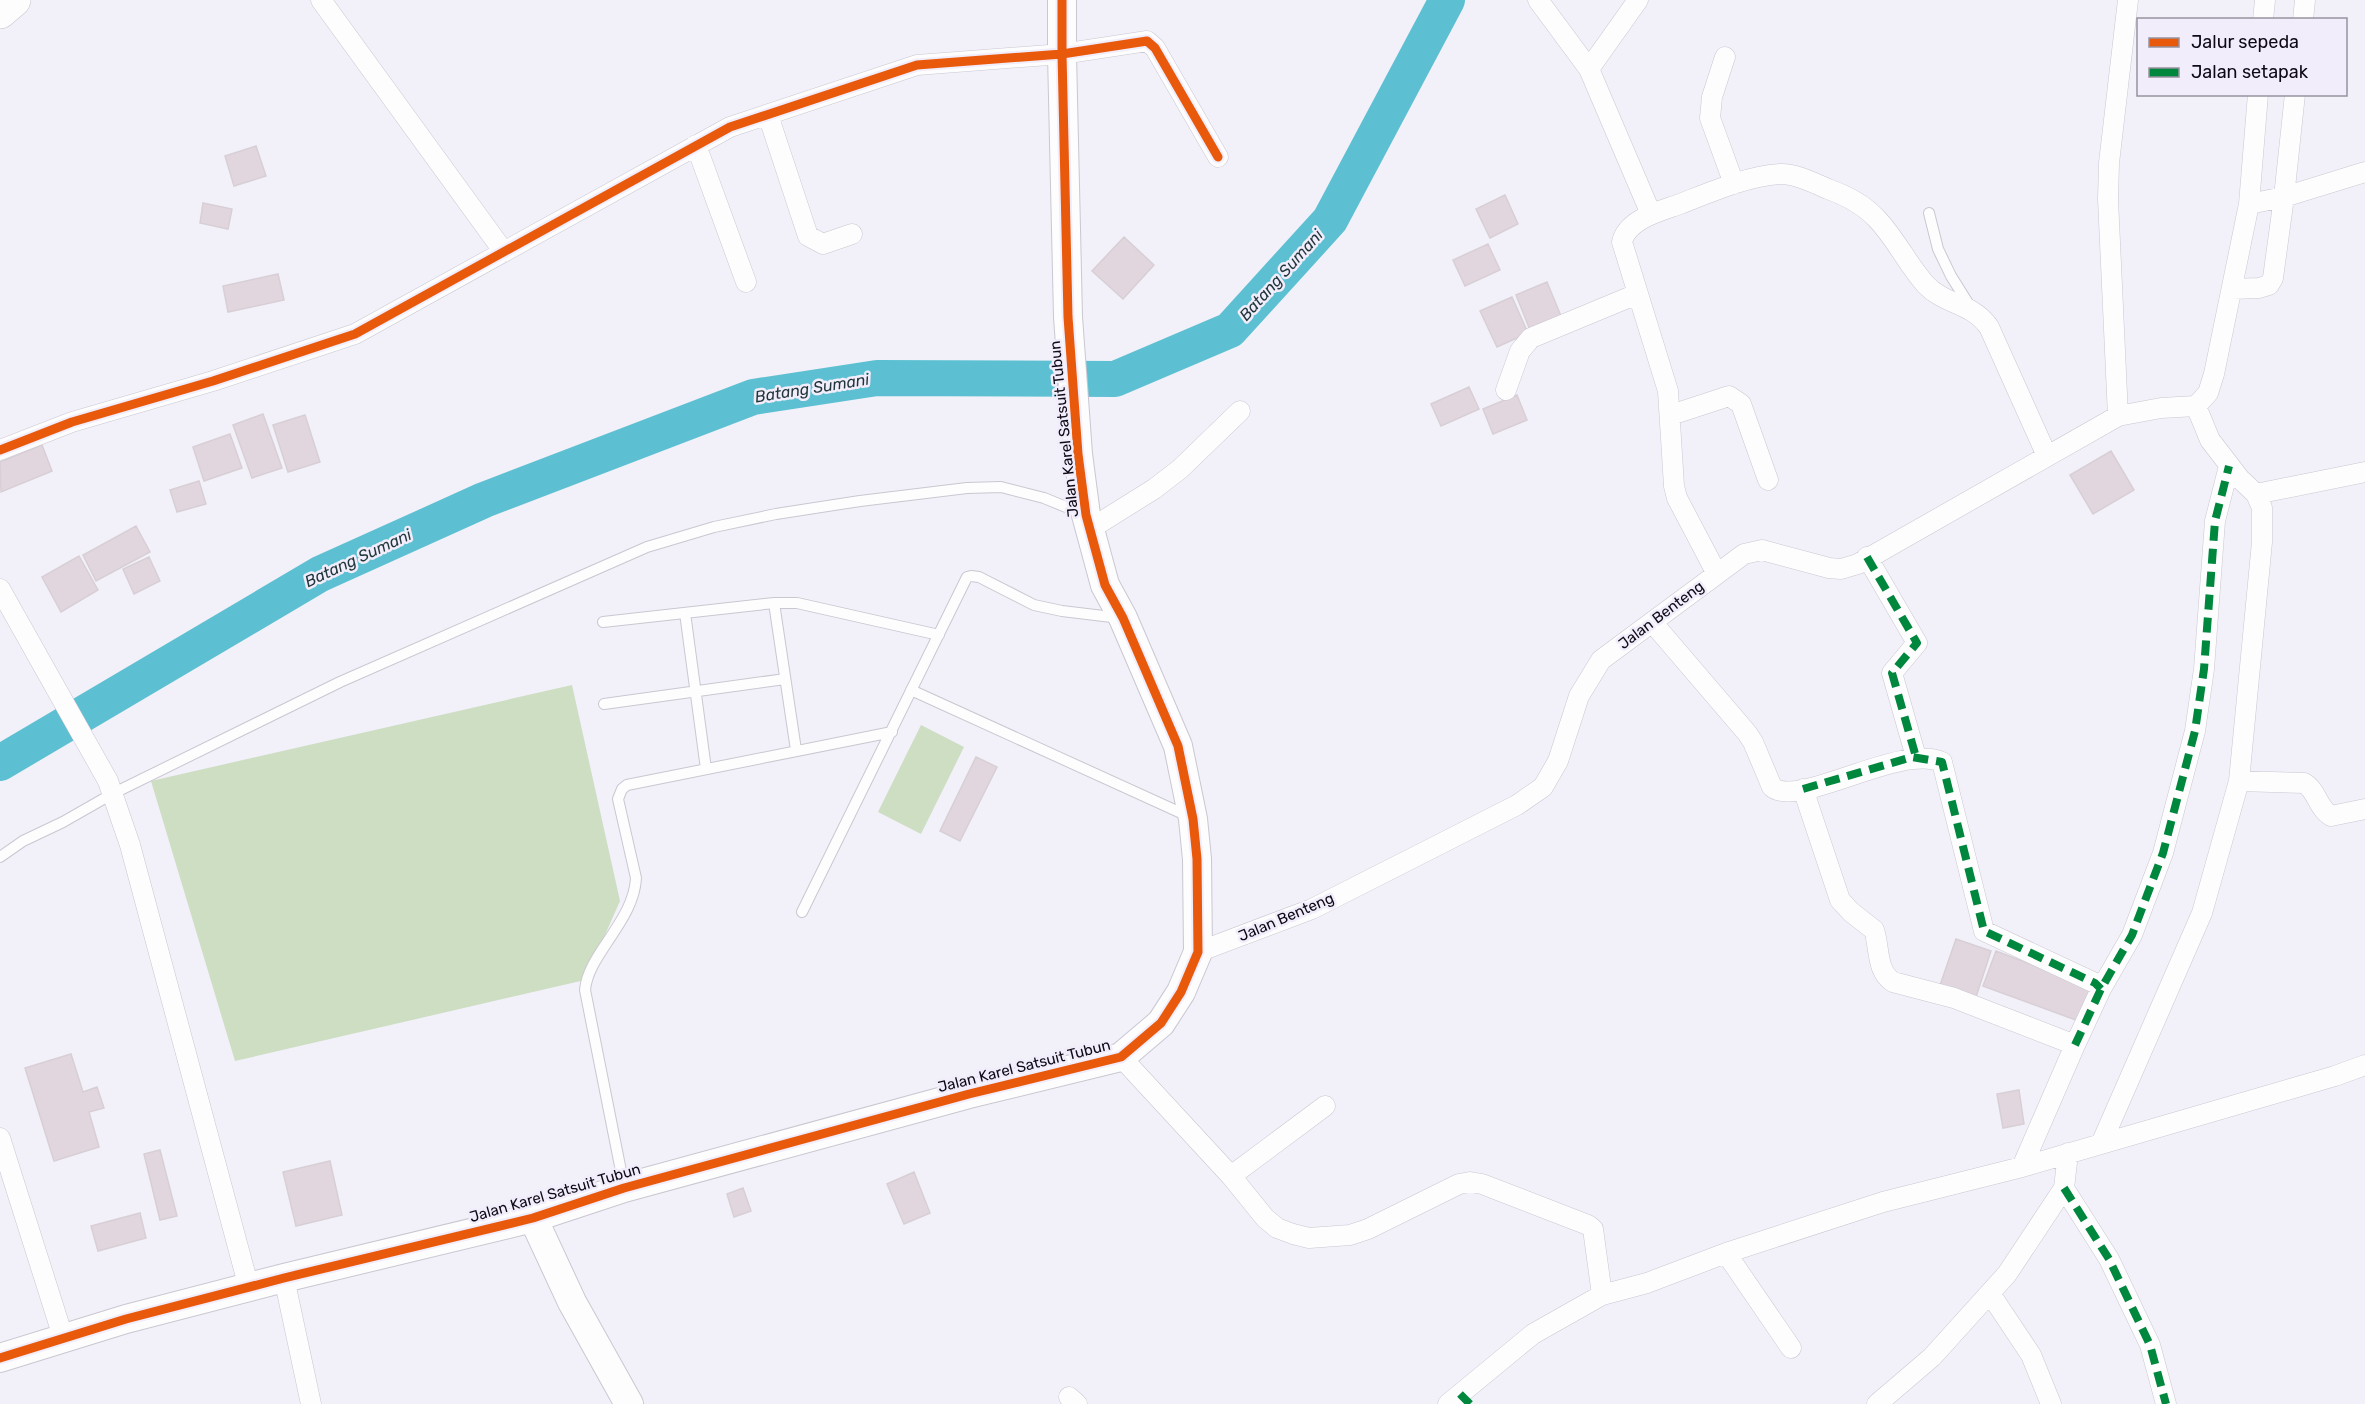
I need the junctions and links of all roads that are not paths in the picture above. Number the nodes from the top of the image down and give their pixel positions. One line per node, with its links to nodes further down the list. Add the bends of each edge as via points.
1 (14, 0): 9 (highway)
2 (321, 0): 27 (street)
3 (1062, 0): 12 (street, Jalan Karel Satsuit Tubun)
4 (1538, 0): 14 (street)
5 (1638, 0): 14 (street)
6 (2128, 0): 36 (street, via 2108,199)
7 (2265, 0): 10 (street)
8 (2305, 0): 11 (street)
9 (0, 12)
10 (2264, 18)
11 (2302, 18)
12 (1062, 54): 17 (street, via 917,65); 19 (street, via 1140,41 1152,43); 43 (street, Jalan Karel Satsuit Tubun, via 1068,317 1078,454)
13 (1725, 57): 21 (street, via 1709,108)
14 (1589, 69): 25 (street)
15 (2258, 96): 23 (street)
16 (2295, 96): 22 (street)
17 (768, 115): 18 (street); 26 (street, via 808,236 823,243)
18 (696, 145): 27 (street); 28 (street)
19 (1218, 157)
20 (2365, 172): 22 (street)
21 (1734, 184): 25 (street); 31 (street, via 1781,173 1851,198 1878,220 1927,286)
22 (2284, 197): 23 (street); 29 (street, via 2273,278 2269,285 2259,288)
23 (2249, 204): 29 (street)
24 (1929, 213): 31 (lane, via 1938,249)
25 (1651, 214): 30 (street, via 1623,234)
26 (852, 234)
27 (504, 252): 37 (street, via 340,340 72,422)
28 (746, 282)
29 (2232, 289): 33 (street, via 2214,375 2208,393)
30 (1637, 294): 32 (street, via 1531,338 1520,351); 35 (street, via 1668,391)
31 (1973, 310): 38 (street, via 1989,327)
32 (1506, 390)
33 (2196, 406): 36 (street, Jalan Benteng); 39 (street, via 2210,440)
34 (1240, 411): 43 (street, via 1154,489)
35 (1671, 415): 41 (street, via 1729,396 1734,398 1741,404); 45 (street, via 1677,498)
36 (2118, 416): 38 (street, Jalan Benteng)
37 (0, 450)
38 (2047, 456): 44 (street, Jalan Benteng)
39 (2229, 466): 42 (street); 69 (street, via 2215,521 2204,669 2194,731 2163,853 2132,935)
40 (2365, 472): 42 (street)
41 (1768, 480)
42 (2256, 494): 61 (street, via 2262,508 2262,542)
43 (1088, 522): 49 (street, Jalan Karel Satsuit Tubun, via 1105,585); 62 (lane, via 1044,498 1001,487 860,501 714,527 647,547 340,681)
44 (1867, 557): 45 (street, Jalan Benteng, via 1841,569 1762,550 1744,554); 59 (street, via 1917,643 1892,673)
45 (1717, 574): 51 (street, Jalan Benteng)
46 (0, 589): 62 (street)
47 (774, 603): 48 (lane); 52 (lane, via 808,604); 53 (lane)
48 (684, 613): 50 (lane); 54 (lane)
49 (1123, 618): 52 (lane, via 1034,605 971,576); 65 (street, Jalan Karel Satsuit Tubun, via 1178,746)
50 (603, 622)
51 (1652, 622): 63 (street, via 1747,733 1772,787 1781,792); 68 (street, Jalan Benteng, via 1601,660 1579,696 1558,760 1543,787 1517,805 1312,909)
52 (939, 635): 55 (lane)
53 (785, 679): 54 (lane); 58 (lane)
54 (696, 690): 56 (lane); 60 (lane)
55 (912, 690): 57 (lane); 65 (lane)
56 (604, 704)
57 (892, 732): 58 (lane); 67 (lane)
58 (796, 750): 60 (lane)
59 (1916, 757): 63 (street); 69 (street, via 1938,760 1944,765 1984,931)
60 (706, 769): 79 (lane, via 627,785 619,794 635,887 623,917 587,976 585,990)
61 (2239, 781): 64 (street, via 2304,783 2331,816); 75 (street, via 2202,913)
62 (110, 788): 66 (lane, via 63,822); 84 (street, via 130,845)
63 (1803, 789): 70 (street, via 1840,900 1874,930 1886,977 1962,1001)
64 (2365, 809)
65 (1193, 819): 68 (street, Jalan Karel Satsuit Tubun)
66 (0, 857)
67 (802, 912)
68 (1198, 952): 71 (street, Jalan Karel Satsuit Tubun, via 1181,992 1161,1023)
69 (2101, 989): 70 (street)
70 (2075, 1045): 77 (street)
71 (1121, 1057): 78 (street); 79 (street, Jalan Karel Satsuit Tubun)
72 (2365, 1065): 75 (street)
73 (1325, 1106): 78 (street)
74 (0, 1138): 87 (street)
75 (2101, 1144): 76 (street)
76 (2068, 1154): 77 (street); 80 (street)
77 (2022, 1167): 82 (street, via 1883,1202)
78 (1231, 1176): 85 (street, via 1277,1228 1310,1238 1350,1235 1459,1184 1482,1184 1593,1229)
79 (624, 1188): 81 (street, Jalan Karel Satsuit Tubun)
80 (2064, 1188): 86 (street, via 2029,1244); 95 (street, via 2109,1259 2150,1345)
81 (533, 1218): 83 (street, Jalan Karel Satsuit Tubun); 92 (street, via 572,1302)
82 (1726, 1252): 85 (street, via 1647,1283); 88 (street)
83 (284, 1278): 84 (street, Jalan Karel Satsuit Tubun); 91 (street)
84 (249, 1288): 87 (street, Jalan Karel Satsuit Tubun, via 126,1319)
85 (1602, 1295): 90 (street, via 1533,1334)
86 (1990, 1295): 93 (street, via 1932,1357); 94 (street, via 2031,1356)
87 (64, 1340): 89 (street, Jalan Karel Satsuit Tubun)
88 (1791, 1348)
89 (0, 1358)
90 (1460, 1401)
91 (311, 1404)
92 (629, 1404)
93 (1877, 1404)
94 (2051, 1404)
95 (2166, 1404)

